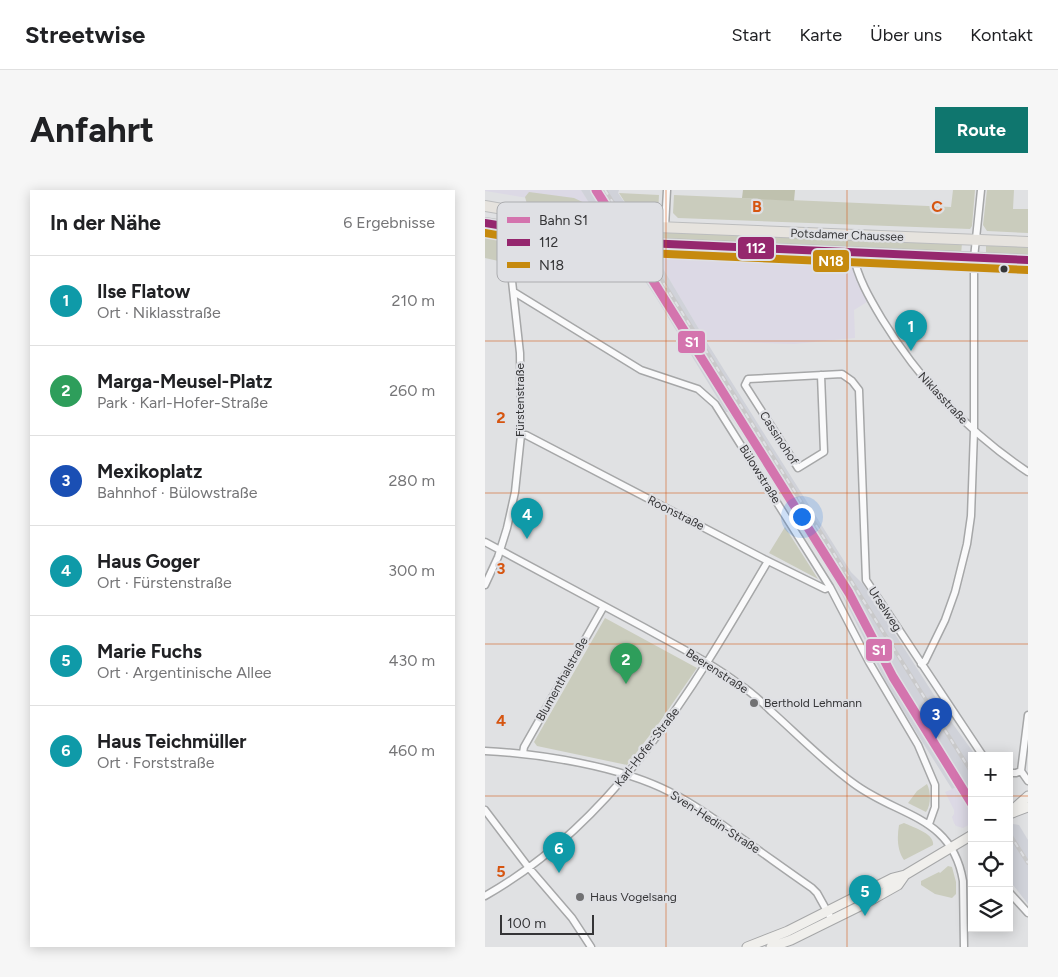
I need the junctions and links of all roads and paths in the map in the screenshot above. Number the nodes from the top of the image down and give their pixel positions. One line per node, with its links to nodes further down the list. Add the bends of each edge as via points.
1 (667, 190): 3 (street)
2 (981, 190): 4 (street)
3 (665, 227): 4 (main road, Potsdamer Chaussee)
4 (976, 240): 5 (main road, Potsdamer Chaussee); 8 (street)
5 (1028, 242)
6 (663, 245): 7 (main road, Potsdamer Chaussee)
7 (853, 253): 8 (main road, Potsdamer Chaussee); 14 (street, Niklasstraße, via 865,289 895,340 947,405)
8 (974, 258): 9 (main road, Potsdamer Chaussee); 14 (street)
9 (1028, 260)
10 (513, 282): 11 (street, Fürstenstraße)
11 (514, 292): 15 (street, Fürstenstraße, via 520,353); 21 (street, Bülowstraße, via 641,370 707,395 729,424)
12 (821, 375): 12 (street, Cassinohof, via 749,379 745,385 798,468 824,452); 13 (street, Cassinohof, via 842,374)
13 (852, 381): 24 (street, Urselweg, via 859,390 866,580)
14 (974, 431): 16 (street, Niklasstraße); 24 (street, via 971,516 962,568 945,620)
15 (521, 435): 18 (street, Fürstenstraße, via 515,492); 19 (street, Roonstraße)
16 (1028, 472)
17 (485, 542): 18 (street, Beerenstraße)
18 (500, 551): 20 (street, Fürstenstraße); 22 (street, Beerenstraße)
19 (768, 561): 21 (street, Roonstraße, via 825,589); 23 (street, Karl-Hofer-Straße)
20 (485, 585)
21 (830, 587): 38 (street, Bülowstraße, via 931,774 936,798)
22 (603, 606): 23 (street, Beerenstraße); 28 (street, Blumenthalstraße)
23 (708, 663): 31 (street, Karl-Hofer-Straße); 38 (street, Beerenstraße, via 757,698 841,775 878,800)
24 (921, 664): 27 (street, Urselweg)
25 (1028, 715): 29 (street)
26 (485, 751): 28 (street, Sven-Hedin-Straße)
27 (980, 752)
28 (523, 753): 31 (street, Sven-Hedin-Straße)
29 (1021, 771): 30 (street); 32 (street)
30 (1013, 773)
31 (626, 775): 41 (street, Karl-Hofer-Straße, via 581,823); 47 (street, Sven-Hedin-Straße, via 670,792 715,819 812,888)
32 (1028, 780)
33 (1028, 796): 35 (main road)
34 (1028, 807): 37 (main road)
35 (1013, 809)
36 (485, 810): 41 (street)
37 (1013, 812)
38 (929, 824): 40 (street, Beerenstraße)
39 (968, 837): 40 (main road)
40 (952, 847): 43 (street); 47 (main road)
41 (529, 868): 44 (street, Karl-Hofer-Straße); 48 (street, via 572,918)
42 (968, 880): 43 (street)
43 (963, 881): 51 (street)
44 (485, 896)
45 (1013, 896): 46 (street)
46 (1028, 913)
47 (830, 916): 49 (main road); 50 (main road, via 791,940)
48 (591, 947)
49 (747, 947)
50 (771, 947)
51 (964, 947)

